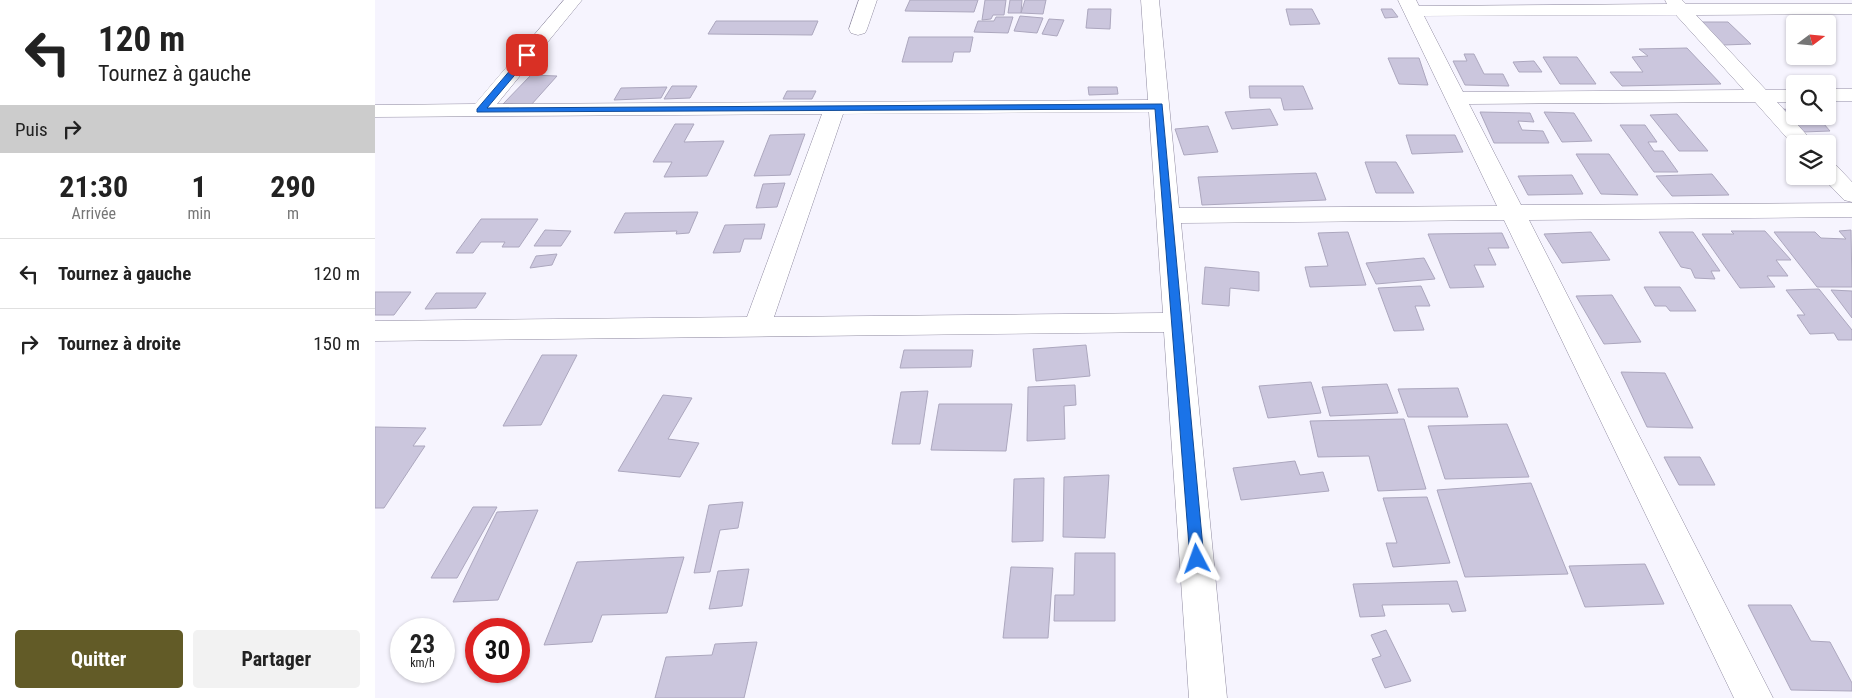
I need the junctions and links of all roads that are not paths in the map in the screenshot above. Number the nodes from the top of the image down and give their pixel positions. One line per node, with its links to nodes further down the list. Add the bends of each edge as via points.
1 (573, 0): 15 (street)
2 (868, 0): 7 (street)
3 (1150, 0): 13 (street)
4 (1676, 5): 5 (street); 6 (street); 10 (street)
5 (1410, 6): 12 (street)
6 (1852, 9)
7 (858, 28)
8 (1836, 95): 9 (street)
9 (1852, 95)
10 (1760, 96): 11 (street); 12 (street); 17 (street)
11 (1786, 96)
12 (1456, 98): 21 (street)
13 (1159, 106): 14 (street); 22 (street)
14 (835, 108): 15 (street); 24 (street)
15 (481, 110): 16 (street)
16 (375, 111)
17 (1796, 135)
18 (1836, 178): 19 (street)
19 (1852, 195)
20 (1852, 210): 21 (street)
21 (1513, 213): 22 (street); 27 (street)
22 (1169, 216): 23 (street)
23 (1178, 322): 24 (street); 26 (street)
24 (757, 326): 25 (street)
25 (375, 331)
26 (1208, 698)
27 (1754, 698)

